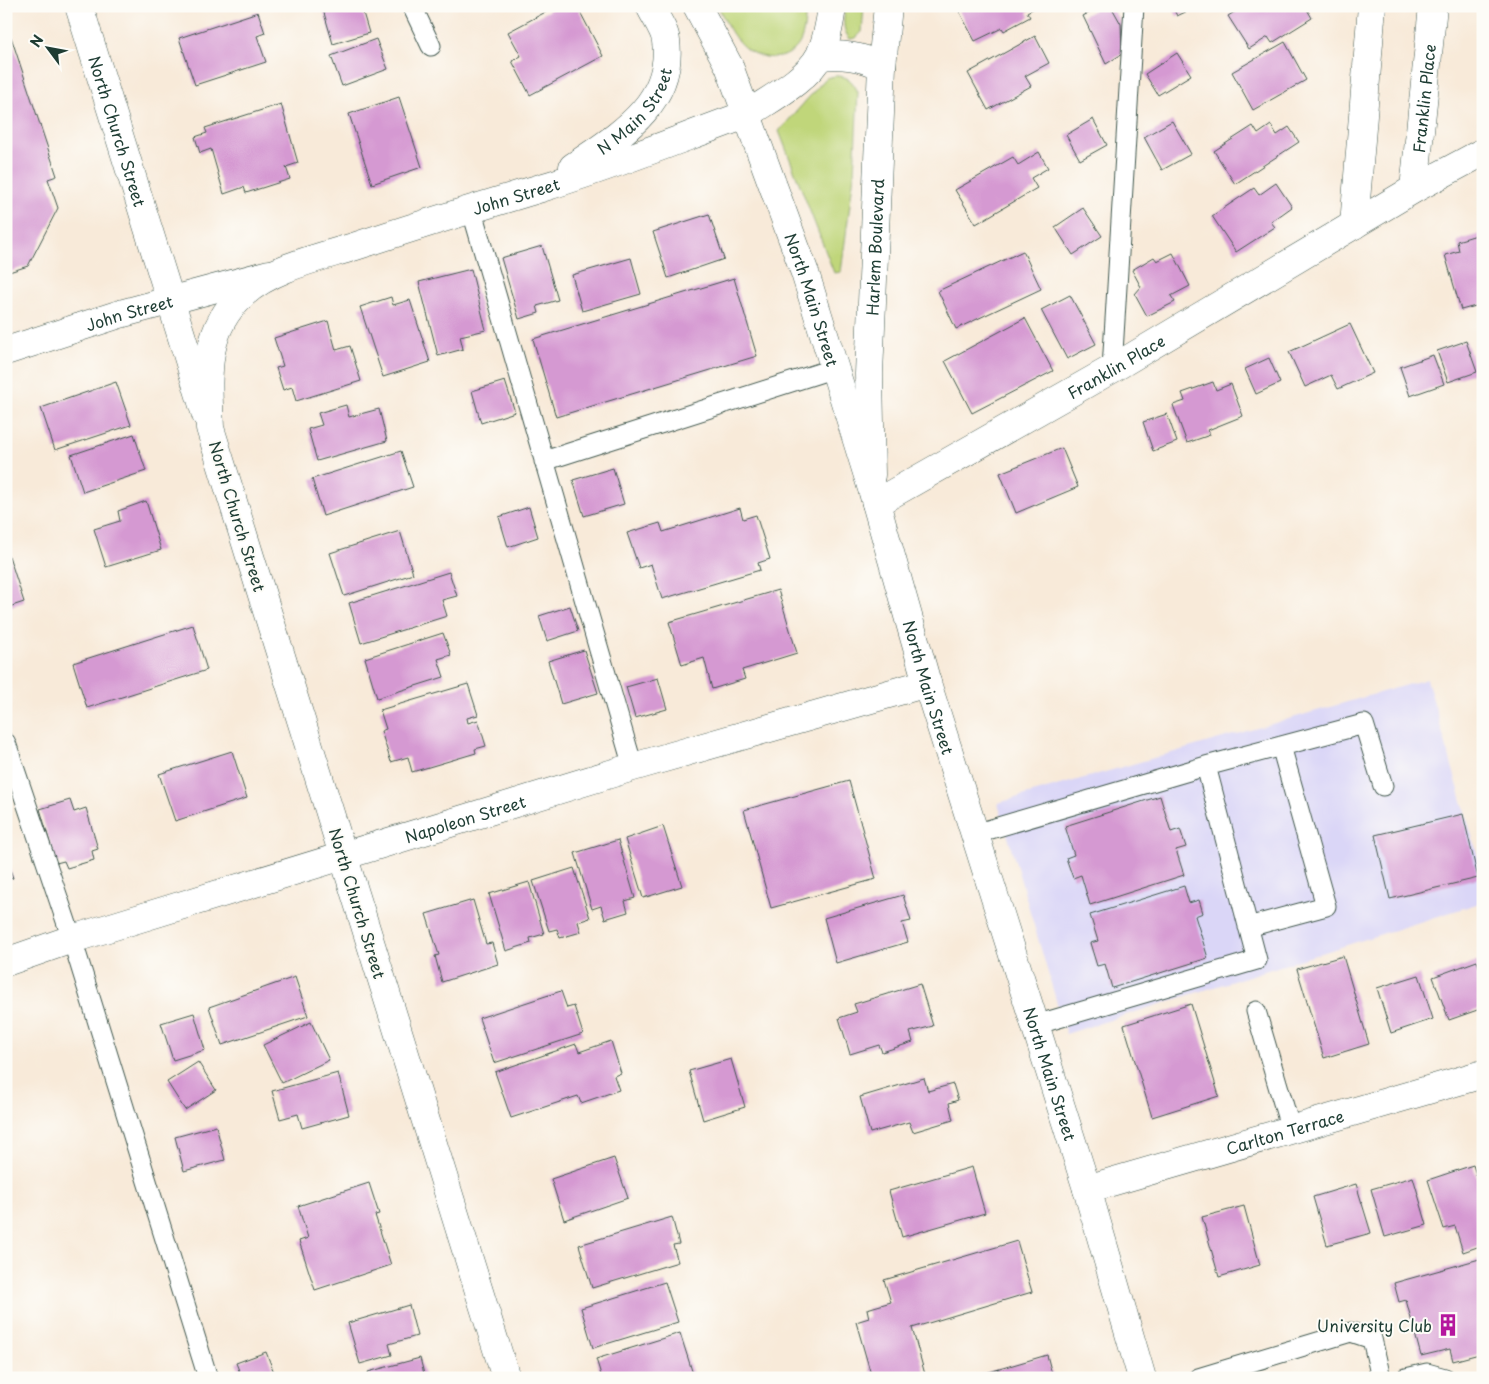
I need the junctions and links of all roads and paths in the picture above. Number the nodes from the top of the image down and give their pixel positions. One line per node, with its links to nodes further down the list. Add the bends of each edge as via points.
1 (79, 6): 20 (street, North Church Street)
2 (412, 6): 10 (lane)
3 (650, 6): 15 (street, N Main Street, via 666,40 666,73 656,98 633,124)
4 (697, 6): 13 (street, North Main Street, via 729,66)
5 (832, 6): 11 (street)
6 (888, 6): 12 (street, Harlem Boulevard)
7 (1134, 6): 24 (lane)
8 (1372, 6): 18 (street)
9 (1432, 6): 16 (street, Franklin Place)
10 (431, 46)
11 (820, 56): 12 (street, via 842,54 861,57); 13 (street, via 807,73)
12 (882, 66): 27 (street, Harlem Boulevard, via 869,374)
13 (748, 114): 15 (street, John Street); 23 (street, North Main Street, via 805,273)
14 (1483, 152): 16 (street, Franklin Place)
15 (543, 187): 17 (street, John Street)
16 (1414, 190): 18 (street, Franklin Place)
17 (471, 208): 19 (street, John Street); 26 (lane)
18 (1354, 225): 24 (street, Franklin Place)
19 (282, 270): 20 (street, John Street); 21 (street, John Street, via 243,293)
20 (170, 302): 22 (street, John Street, via 120,314); 25 (street, North Church Street)
21 (218, 328): 25 (street, North Church Street, via 210,348)
22 (6, 351)
23 (834, 368): 26 (lane); 27 (street, North Main Street)
24 (1112, 369): 27 (street, Franklin Place)
25 (210, 428): 35 (street, North Church Street)
26 (544, 461): 32 (lane)
27 (874, 496): 28 (street, North Main Street)
28 (927, 683): 32 (street, Napoleon Street); 34 (street, North Main Street)
29 (6, 743): 37 (lane)
30 (1281, 746): 31 (lane); 33 (lane, via 1364,724); 36 (lane, via 1326,906)
31 (1206, 766): 34 (lane); 36 (lane)
32 (633, 767): 35 (street, Napoleon Street)
33 (1383, 786)
34 (974, 834): 40 (street, North Main Street)
35 (343, 856): 37 (street, Napoleon Street); 45 (street, North Church Street)
36 (1248, 927): 40 (lane, via 1257,960)
37 (72, 939): 38 (street, Napoleon Street); 44 (lane)
38 (6, 962)
39 (1256, 1011): 42 (lane)
40 (1035, 1025): 43 (street, North Main Street)
41 (1483, 1074): 42 (street, Carlton Terrace)
42 (1291, 1130): 43 (street, Carlton Terrace)
43 (1087, 1189): 46 (street, North Main Street)
44 (208, 1378)
45 (506, 1378)
46 (1142, 1378)
47 (1198, 1378): 48 (lane, via 1351,1332 1372,1339)
48 (1381, 1378)
49 (1406, 1378): 50 (lane, via 1427,1373)
50 (1445, 1378)

